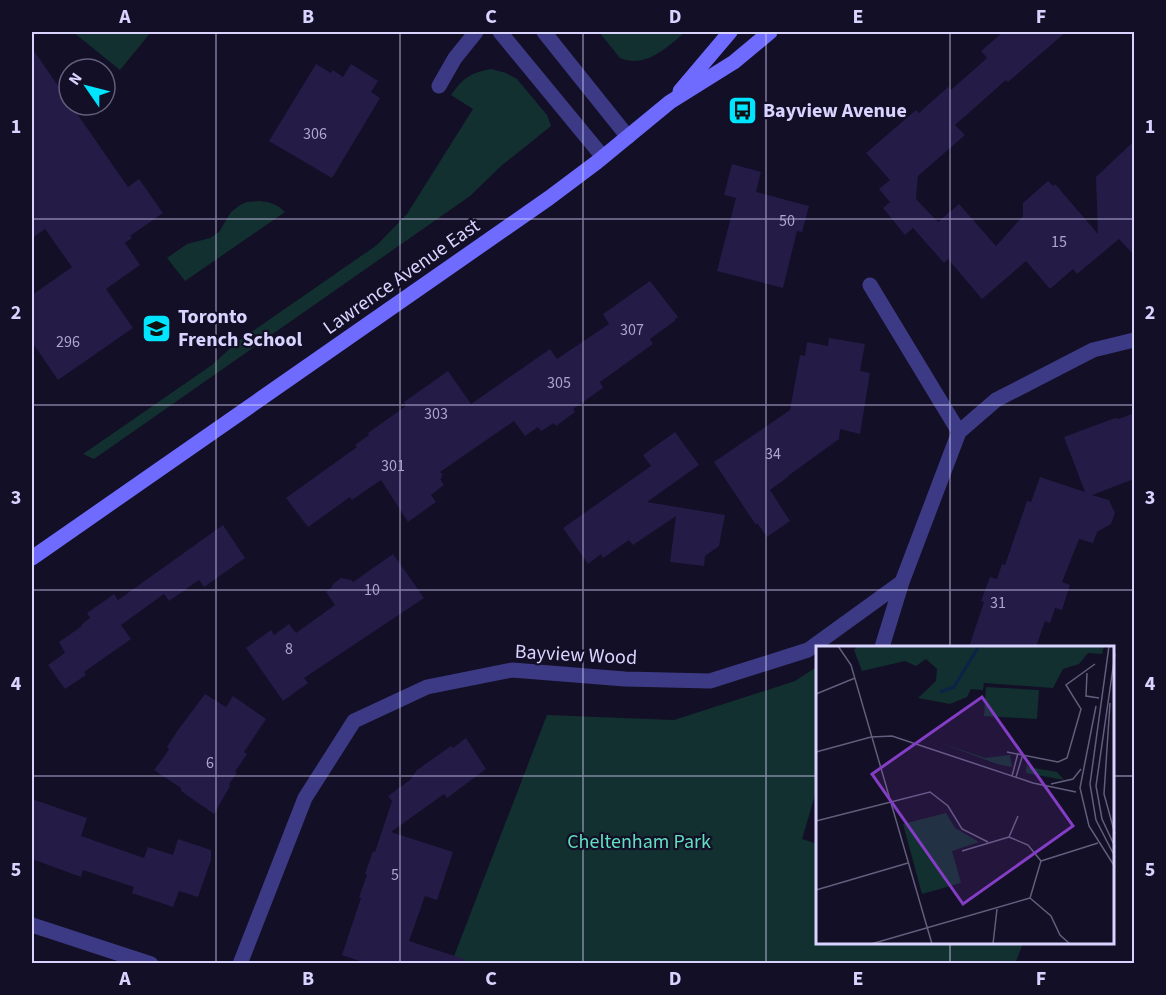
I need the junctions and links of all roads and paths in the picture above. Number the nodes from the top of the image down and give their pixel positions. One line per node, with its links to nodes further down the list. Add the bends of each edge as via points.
1 (476, 32): 6 (street)
2 (500, 32): 9 (street)
3 (544, 32): 8 (street)
4 (730, 32): 7 (main road, Lawrence Avenue East)
5 (770, 32): 7 (main road, Lawrence Avenue East, via 734,62)
6 (439, 86)
7 (670, 102): 8 (main road, Lawrence Avenue East)
8 (628, 136): 9 (main road, Lawrence Avenue East)
9 (603, 157): 13 (main road, Lawrence Avenue East)
10 (870, 285): 12 (street)
11 (1134, 340): 12 (street, via 1093,350 996,400)
12 (959, 432): 14 (street)
13 (32, 558)
14 (902, 582): 15 (street); 18 (street, Bayview Wood, via 808,650 710,681 512,670 427,687 354,721 306,798)
15 (882, 646)
16 (32, 925): 17 (street)
17 (151, 963)
18 (240, 963)

